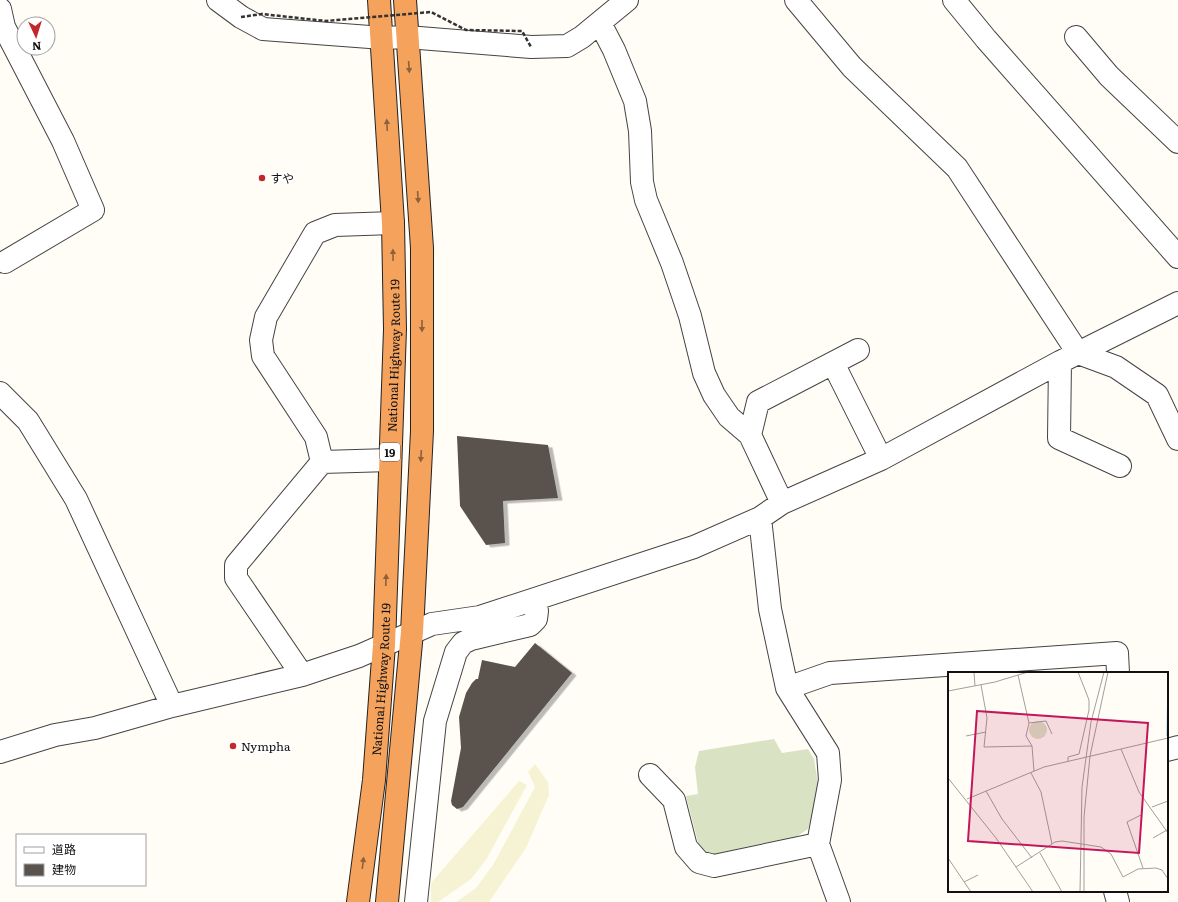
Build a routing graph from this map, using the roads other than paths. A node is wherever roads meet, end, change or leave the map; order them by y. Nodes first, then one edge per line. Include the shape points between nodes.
1 (218, 0) edge
2 (379, 0) edge
3 (405, 0) edge
4 (627, 0) edge
5 (796, 0) edge
6 (954, 0) edge
7 (0, 9) edge
8 (600, 23) junction
9 (407, 37) junction
10 (1076, 37) dead end
11 (383, 38) junction
12 (1178, 142) edge
13 (393, 223) junction
14 (1178, 257) edge
15 (5, 262) dead end
16 (1178, 303) edge
17 (858, 350) dead end
18 (1069, 357) junction
19 (833, 363) junction
20 (0, 394) edge
21 (750, 435) junction
22 (1178, 439) edge
23 (881, 459) junction
24 (390, 460) junction
25 (322, 462) junction
26 (1120, 466) dead end
27 (782, 502) junction
28 (760, 518) junction
29 (534, 600) junction
30 (412, 632) junction
31 (384, 645) junction
32 (1118, 672) edge
33 (302, 674) junction
34 (786, 688) junction
35 (172, 706) junction
36 (1178, 746) edge
37 (1168, 750) edge
38 (0, 752) edge
39 (650, 775) dead end
40 (818, 844) junction
41 (1115, 892) edge
42 (358, 902) edge
43 (387, 902) edge
44 (416, 902) edge
45 (839, 902) edge
46 (1118, 902) edge

1 - 11 street via 263,29
2 - 11 highway, National Highway Route 19 / 19
3 - 9 highway
4 - 8 street
5 - 18 street via 852,67 957,168
6 - 14 street
7 - 15 street via 4,27 63,141 93,210
8 - 9 street via 566,46 531,47
8 - 21 street via 635,101 646,200 690,316 704,373 714,396 728,417
9 - 11 street
9 -> 30 highway via 422,256 422,431
10 - 12 street via 1109,76
13 -> 11 highway, National Highway Route 19 / 19
24 -> 13 highway, National Highway Route 19 / 19 via 395,329
13 - 25 street via 335,225 316,233 266,317 261,340 263,356 316,437
16 - 18 street
17 - 19 street
18 - 22 street via 1116,367 1157,396
18 - 23 street
18 - 26 street via 1059,438
19 - 21 street via 758,402
19 - 23 street
20 - 35 street via 28,421 76,499
21 - 27 street
23 - 27 street
24 - 25 street
31 -> 24 highway, National Highway Route 19 / 19
25 - 33 street via 236,565 236,578
27 - 28 street
28 - 29 street via 694,547
28 - 34 street via 770,609
29 - 30 street via 480,617 432,624
29 - 44 street via 536,619 530,625 471,639 463,643 456,652 435,721
30 - 31 street
30 - 43 highway
31 - 33 street via 359,656
42 -> 31 highway, National Highway Route 19 / 19 via 374,780
32 - 34 street via 1117,653 830,673
33 - 35 street
34 - 40 street via 828,753 830,780
35 - 38 street via 95,728 54,735
36 - 37 street
39 - 40 street via 674,800 686,847 698,862 714,866
40 - 45 street
41 - 46 street

